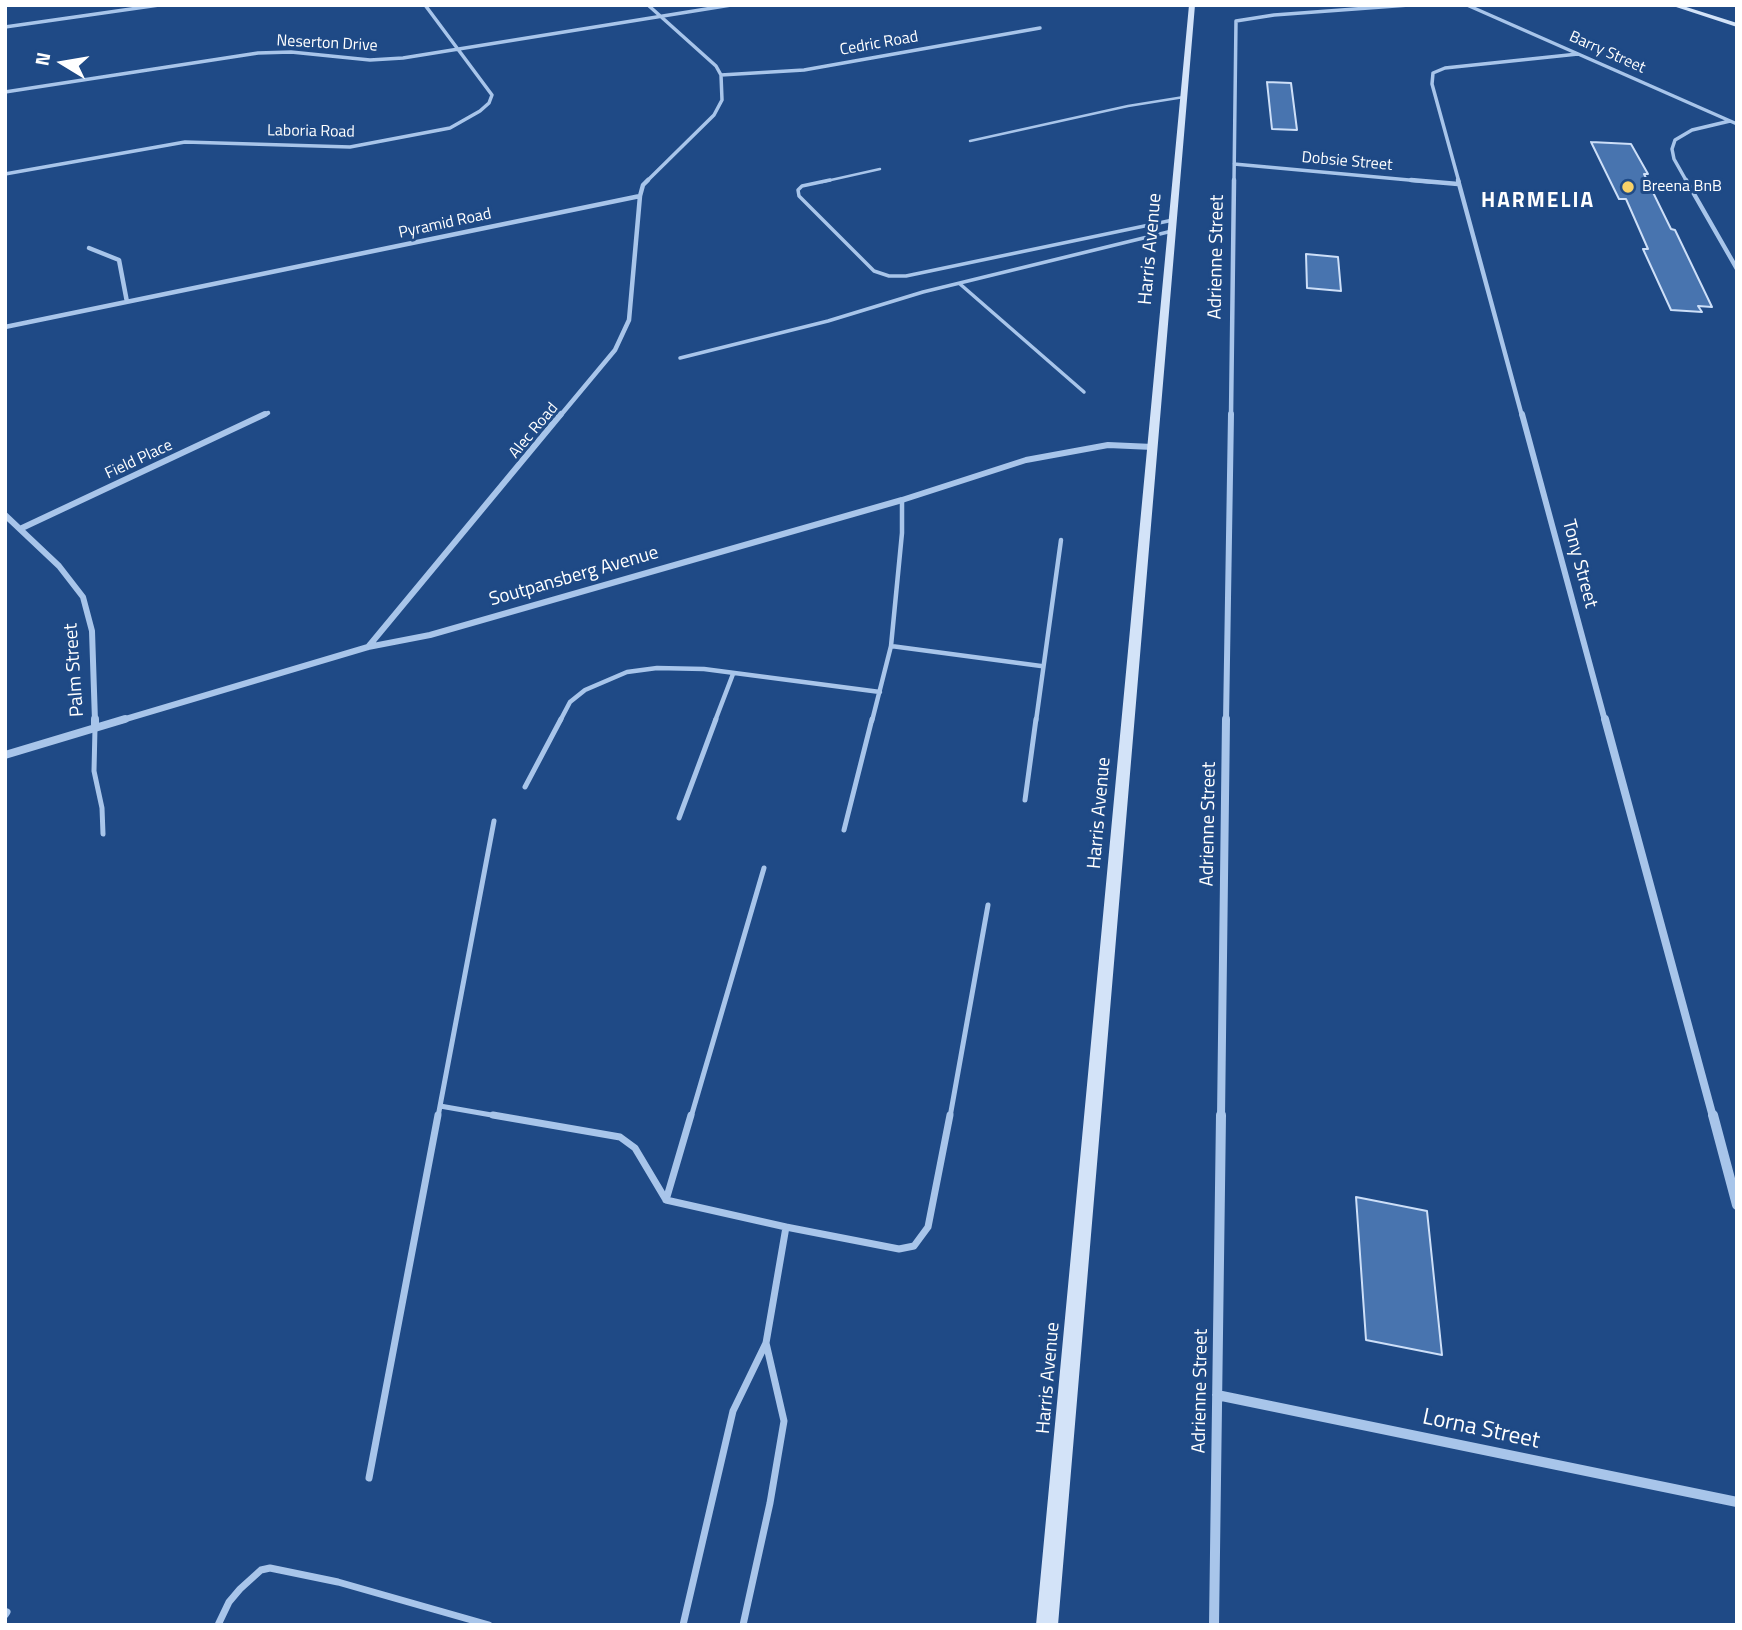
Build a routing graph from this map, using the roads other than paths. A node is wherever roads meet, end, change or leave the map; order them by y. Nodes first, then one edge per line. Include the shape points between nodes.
1 (159, 5) edge
2 (425, 5) edge
3 (648, 5) edge
4 (731, 5) edge
5 (1192, 5) edge
6 (1409, 5) edge
7 (1467, 5) edge
8 (1673, 5) edge
9 (1371, 7) edge
10 (663, 17) junction
11 (1737, 25) edge
12 (5, 27) edge
13 (1040, 27) dead end
14 (457, 50) junction
15 (1578, 54) junction
16 (721, 75) junction
17 (5, 92) edge
18 (1184, 97) junction
19 (1730, 121) junction
20 (1737, 124) edge
21 (970, 141) dead end
22 (1234, 164) junction
23 (880, 169) dead end
24 (5, 174) edge
25 (1458, 184) junction
26 (640, 196) junction
27 (1172, 226) junction
28 (89, 248) dead end
29 (1737, 269) edge
30 (960, 284) junction
31 (127, 302) junction
32 (5, 327) edge
33 (680, 358) dead end
34 (1083, 391) dead end
35 (268, 413) dead end
36 (1153, 447) junction
37 (902, 500) junction
38 (5, 515) edge
39 (22, 528) junction
40 (1060, 540) dead end
41 (891, 646) junction
42 (368, 647) junction
43 (1041, 666) junction
44 (733, 674) junction
45 (880, 692) junction
46 (95, 728) junction
47 (5, 755) edge
48 (525, 787) dead end
49 (1025, 800) dead end
50 (679, 818) dead end
51 (494, 821) dead end
52 (844, 830) dead end
53 (103, 834) dead end
54 (764, 869) dead end
55 (988, 905) dead end
56 (440, 1107) junction
57 (666, 1200) junction
58 (1737, 1205) edge
59 (786, 1227) junction
60 (766, 1343) junction
61 (1216, 1395) junction
62 (369, 1478) dead end
63 (1737, 1502) edge
64 (218, 1625) edge
65 (489, 1625) edge
66 (682, 1625) edge
67 (743, 1625) edge
68 (1047, 1625) edge
69 (1214, 1625) edge

1 - 12 street
2 - 14 street, Laboria Road
3 - 10 street
4 - 10 street, Neserton Drive
5 - 18 main road, Harris Avenue
6 - 9 street
7 - 15 street, Barry Street
8 - 11 main road
9 - 22 street, Adrienne Street via 1237,20
10 - 14 street, Neserton Drive
10 - 16 street
13 - 16 street, Cedric Road via 803,70
14 - 17 street, Neserton Drive via 380,60 291,52 258,54
14 - 24 street, Laboria Road via 492,95 480,111 450,128 350,147 185,142
15 - 19 street, Barry Street
15 - 25 street, Tony Street via 1452,66 1433,73
16 - 26 street via 722,100 717,110 643,185
18 - 21 lane
18 - 27 main road, Harris Avenue
19 - 20 street, Barry Street
19 - 29 street via 1692,131 1671,149
22 - 25 street, Dobsie Street
22 - 61 street, Adrienne Street
23 - 27 lane via 798,190 874,271 889,276
25 - 58 street, Tony Street
26 - 31 street, Pyramid Road
26 - 42 street, Alec Road via 629,320 615,350
27 - 30 lane
27 - 36 main road, Harris Avenue
28 - 31 street via 119,260
30 - 33 lane
30 - 34 lane
31 - 32 street, Pyramid Road
35 - 39 street, Field Place
36 - 37 street, Soutpansberg Avenue via 1080,448 1026,460
36 - 68 main road, Harris Avenue
37 - 41 lane
37 - 42 street, Soutpansberg Avenue via 430,635
38 - 39 street, Palm Street
39 - 46 street, Palm Street via 83,597 92,631
40 - 43 lane
41 - 43 lane
41 - 45 lane
42 - 46 street, Soutpansberg Avenue
43 - 49 lane
44 - 45 lane
44 - 48 lane via 641,669 585,690 570,702
44 - 50 lane
45 - 52 lane
46 - 47 street, Soutpansberg Avenue
46 - 53 lane via 94,771
51 - 56 lane
54 - 57 lane
55 - 59 lane via 934,1208 923,1237 914,1246 899,1249
56 - 57 lane via 620,1137 635,1148
56 - 62 lane
57 - 59 lane
59 - 60 lane
60 - 66 lane via 733,1411
60 - 67 lane via 784,1421
61 - 63 street, Lorna Street
61 - 69 street, Adrienne Street
64 - 65 lane via 240,1589 261,1570 270,1568 338,1582

